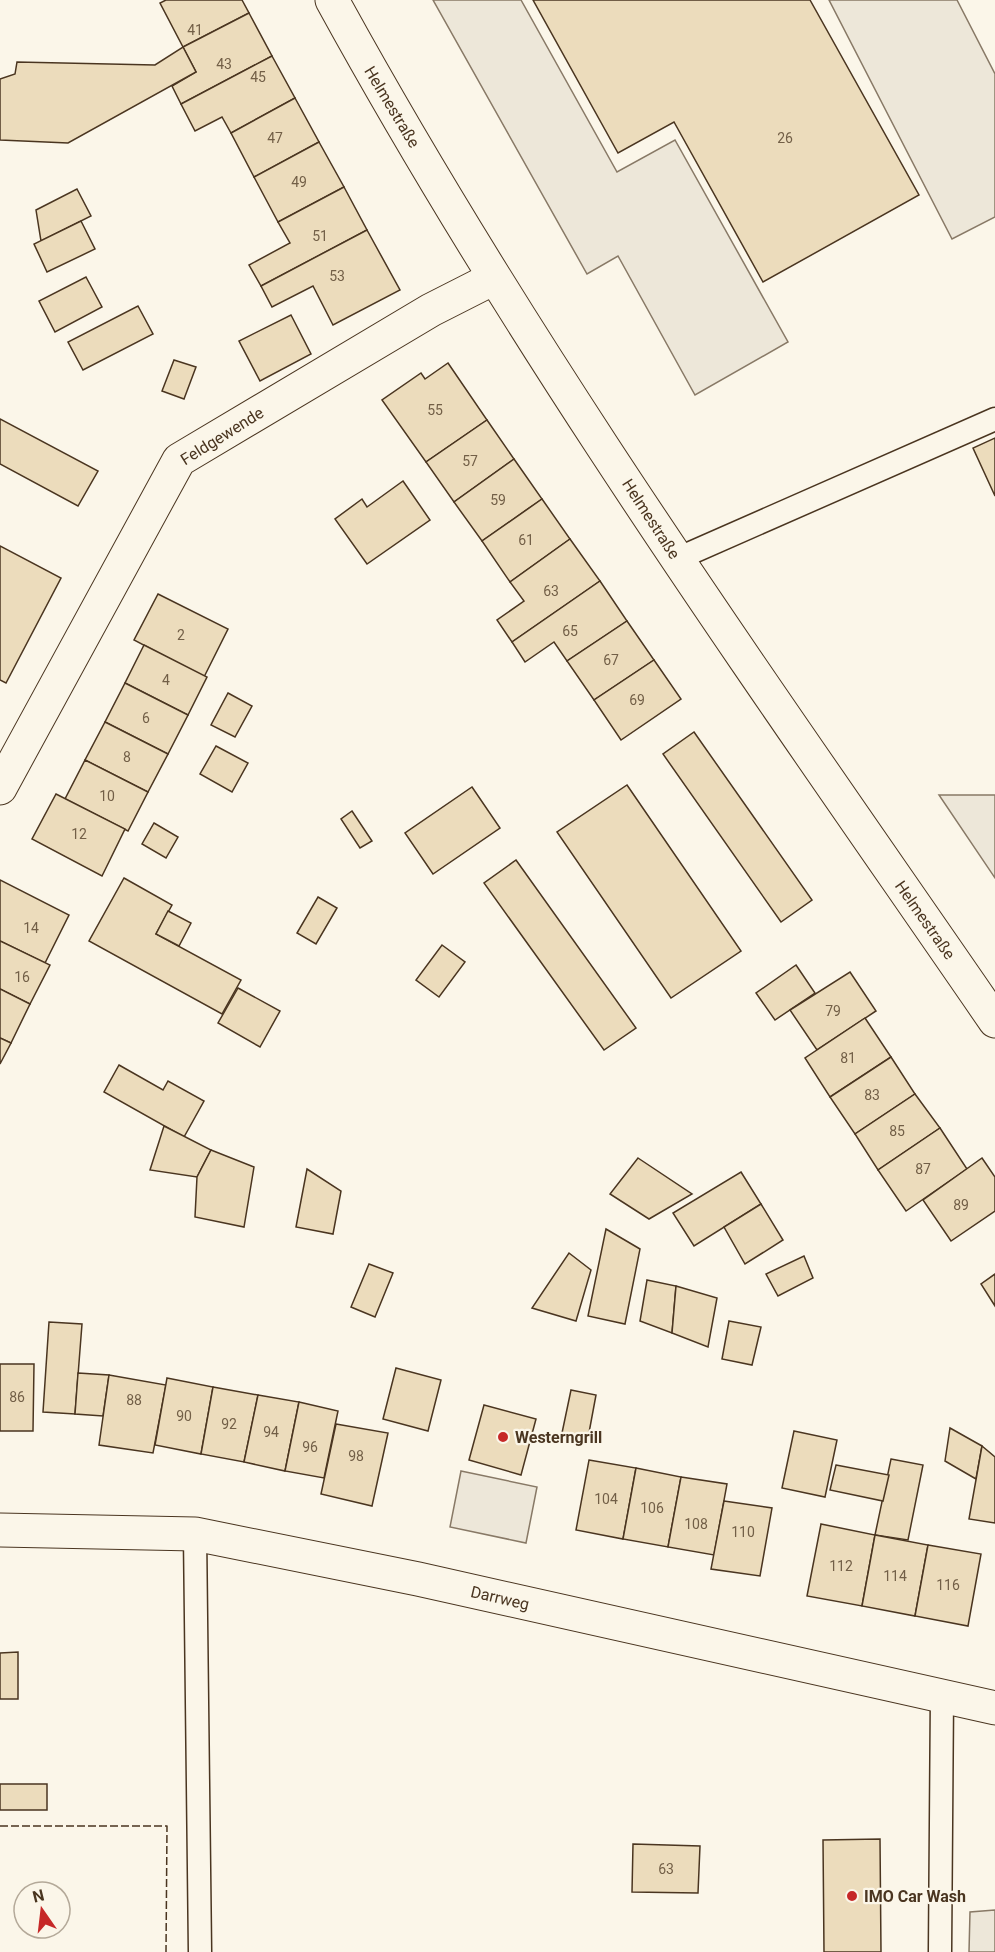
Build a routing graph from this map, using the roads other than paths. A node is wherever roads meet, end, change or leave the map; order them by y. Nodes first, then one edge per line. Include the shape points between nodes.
1 (332, 0) edge
2 (494, 278) junction
3 (995, 420) edge
4 (677, 559) junction
5 (0, 788) edge
6 (995, 1021) edge
7 (0, 1530) edge
8 (195, 1534) junction
9 (942, 1695) junction
10 (995, 1708) edge
11 (200, 1952) edge
12 (940, 1952) edge

1 - 2 street, Helmestraße
2 - 4 street, Helmestraße
2 - 5 street, Feldgewende via 421,316 179,460
3 - 4 lane
4 - 6 street, Helmestraße
7 - 8 street, Darrweg
8 - 9 street, Darrweg
8 - 11 lane
9 - 10 street, Darrweg
9 - 12 lane

